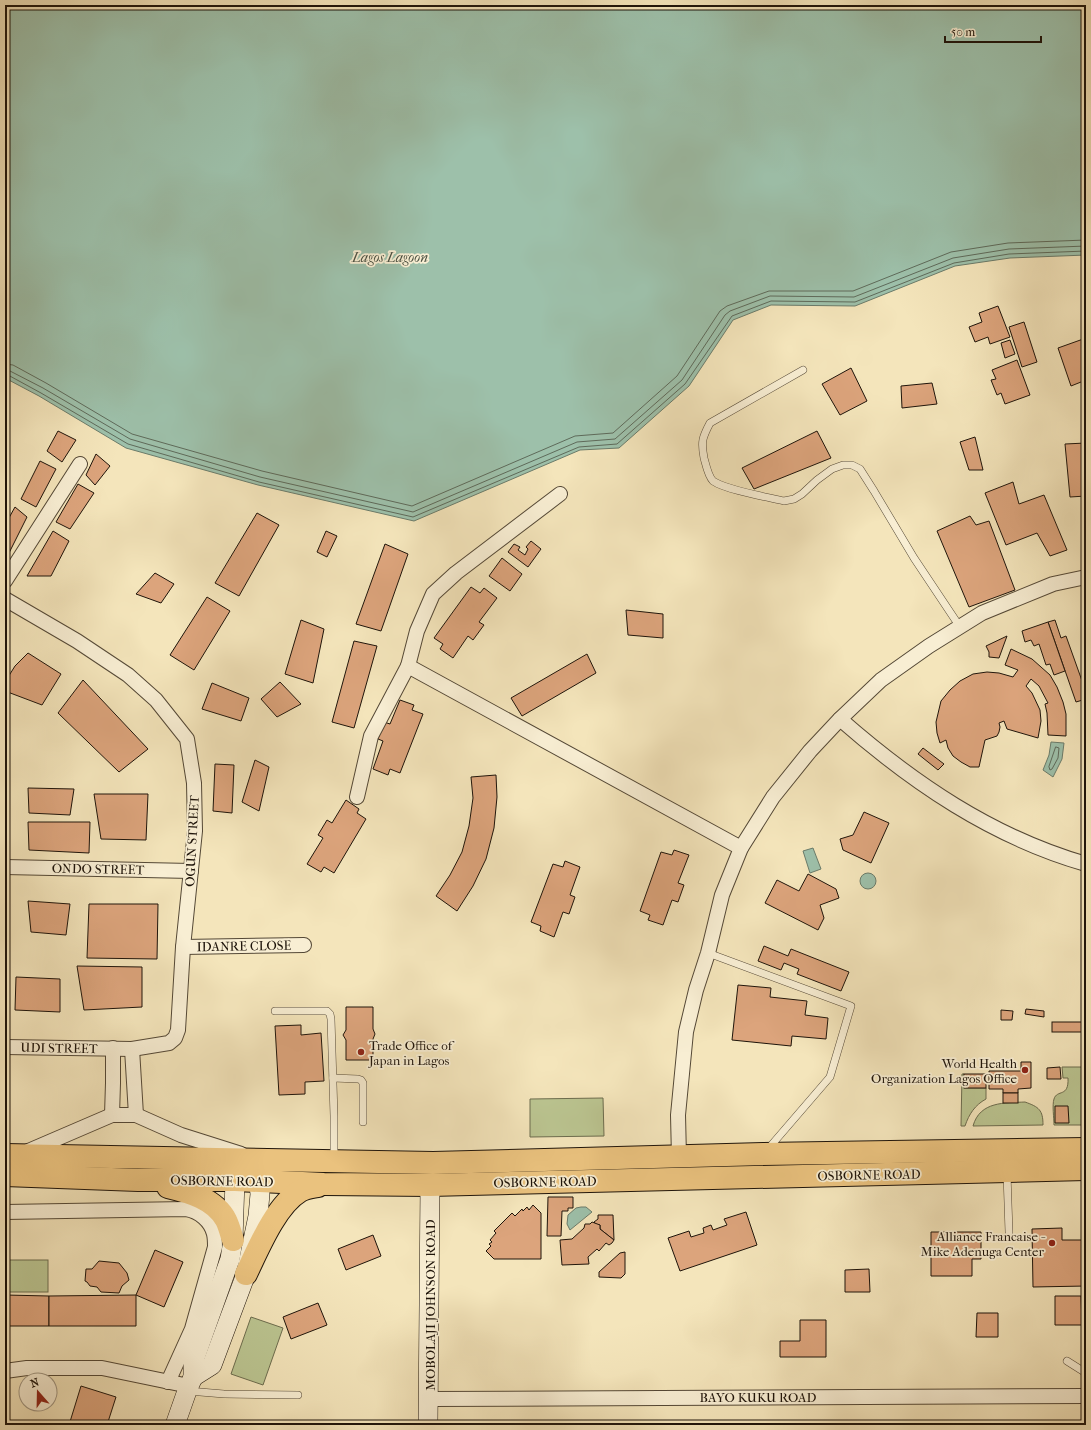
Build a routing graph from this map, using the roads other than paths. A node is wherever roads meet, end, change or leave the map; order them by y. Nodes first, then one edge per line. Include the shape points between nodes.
1 (802, 370) dead end
2 (80, 464) dead end
3 (560, 494) dead end
4 (1086, 577) edge
5 (5, 581) edge
6 (5, 599) edge
7 (960, 627) junction
8 (408, 666) junction
9 (840, 719) junction
10 (358, 798) dead end
11 (741, 848) junction
12 (1086, 864) edge
13 (5, 867) edge
14 (192, 871) junction
15 (304, 945) dead end
16 (184, 947) junction
17 (708, 953) junction
18 (275, 1012) dead end
19 (5, 1047) edge
20 (112, 1048) junction
21 (132, 1049) junction
22 (333, 1078) junction
23 (136, 1115) junction
24 (112, 1116) junction
25 (363, 1122) dead end
26 (1086, 1149) edge
27 (763, 1154) junction
28 (12, 1155) edge
29 (679, 1157) junction
30 (233, 1159) junction
31 (256, 1159) junction
32 (334, 1161) junction
33 (1086, 1170) edge
34 (1006, 1172) junction
35 (5, 1175) edge
36 (138, 1180) junction
37 (235, 1180) junction
38 (259, 1182) junction
39 (324, 1184) junction
40 (430, 1185) junction
41 (5, 1212) edge
42 (1009, 1232) dead end
43 (233, 1240) junction
44 (246, 1274) junction
45 (1066, 1361) dead end
46 (5, 1371) edge
47 (1086, 1373) edge
48 (168, 1382) junction
49 (189, 1385) junction
50 (298, 1395) dead end
51 (1086, 1396) edge
52 (430, 1399) junction
53 (178, 1424) edge
54 (428, 1425) edge

1 - 7 lane via 710,423 703,436 703,449 706,467 712,480 726,487 784,501 802,494 832,469 843,465 852,465 860,469
2 - 5 street
3 - 8 street via 462,568 433,594 417,631
4 - 7 street via 1050,585 982,613
6 - 14 street, OGUN STREET via 77,641 128,675 156,700 187,739 194,784 195,831
7 - 9 street via 881,680
8 - 10 street via 371,736
8 - 11 street
9 - 11 street via 810,750 773,798
9 - 12 street via 939,796 997,829 1034,846
11 - 17 street via 722,895
13 - 14 street, ONDO STREET
14 - 16 street, OGUN STREET
15 - 16 street, IDANRE CLOSE
16 - 21 street, OGUN STREET via 178,1030 175,1038 169,1043
17 - 27 lane via 851,1006 830,1078
17 - 29 street via 686,1032 678,1115
18 - 22 lane via 327,1011 330,1014
19 - 20 street, UDI STREET
20 - 21 street, OGUN STREET
20 - 24 street
21 - 23 street
22 - 25 lane via 361,1080
22 - 32 lane
23 - 24 street
23 - 31 street via 181,1135
24 - 28 street
26 - 27 main road, OSBORNE ROAD
27 - 29 main road, OSBORNE ROAD
28 - 30 main road, OSBORNE ROAD
29 - 32 main road, OSBORNE ROAD via 433,1163
30 - 31 main road, OSBORNE ROAD
30 - 37 main road
31 - 32 main road, OSBORNE ROAD
31 - 38 main road
33 - 34 main road, OSBORNE ROAD
34 - 40 main road, OSBORNE ROAD
34 - 42 lane
35 - 36 main road, OSBORNE ROAD
36 - 37 main road, OSBORNE ROAD
36 - 43 main road via 194,1194 213,1205 226,1220
37 - 38 main road, OSBORNE ROAD
37 - 43 main road
38 - 39 main road, OSBORNE ROAD
38 - 44 main road via 258,1216
39 - 40 main road, OSBORNE ROAD
39 - 44 main road via 301,1191 281,1209
40 - 52 main road, MOBOLAJI JOHNSON ROAD
41 - 48 street via 186,1209 201,1214 214,1233 215,1247 192,1329
43 - 49 main road via 230,1259 193,1363
44 - 49 main road via 212,1365
45 - 47 lane
46 - 48 street via 27,1368 102,1368
48 - 49 street
49 - 50 lane via 224,1394
49 - 53 main road
51 - 52 street, BAYO KUKU ROAD
52 - 54 main road, MOBOLAJI JOHNSON ROAD

